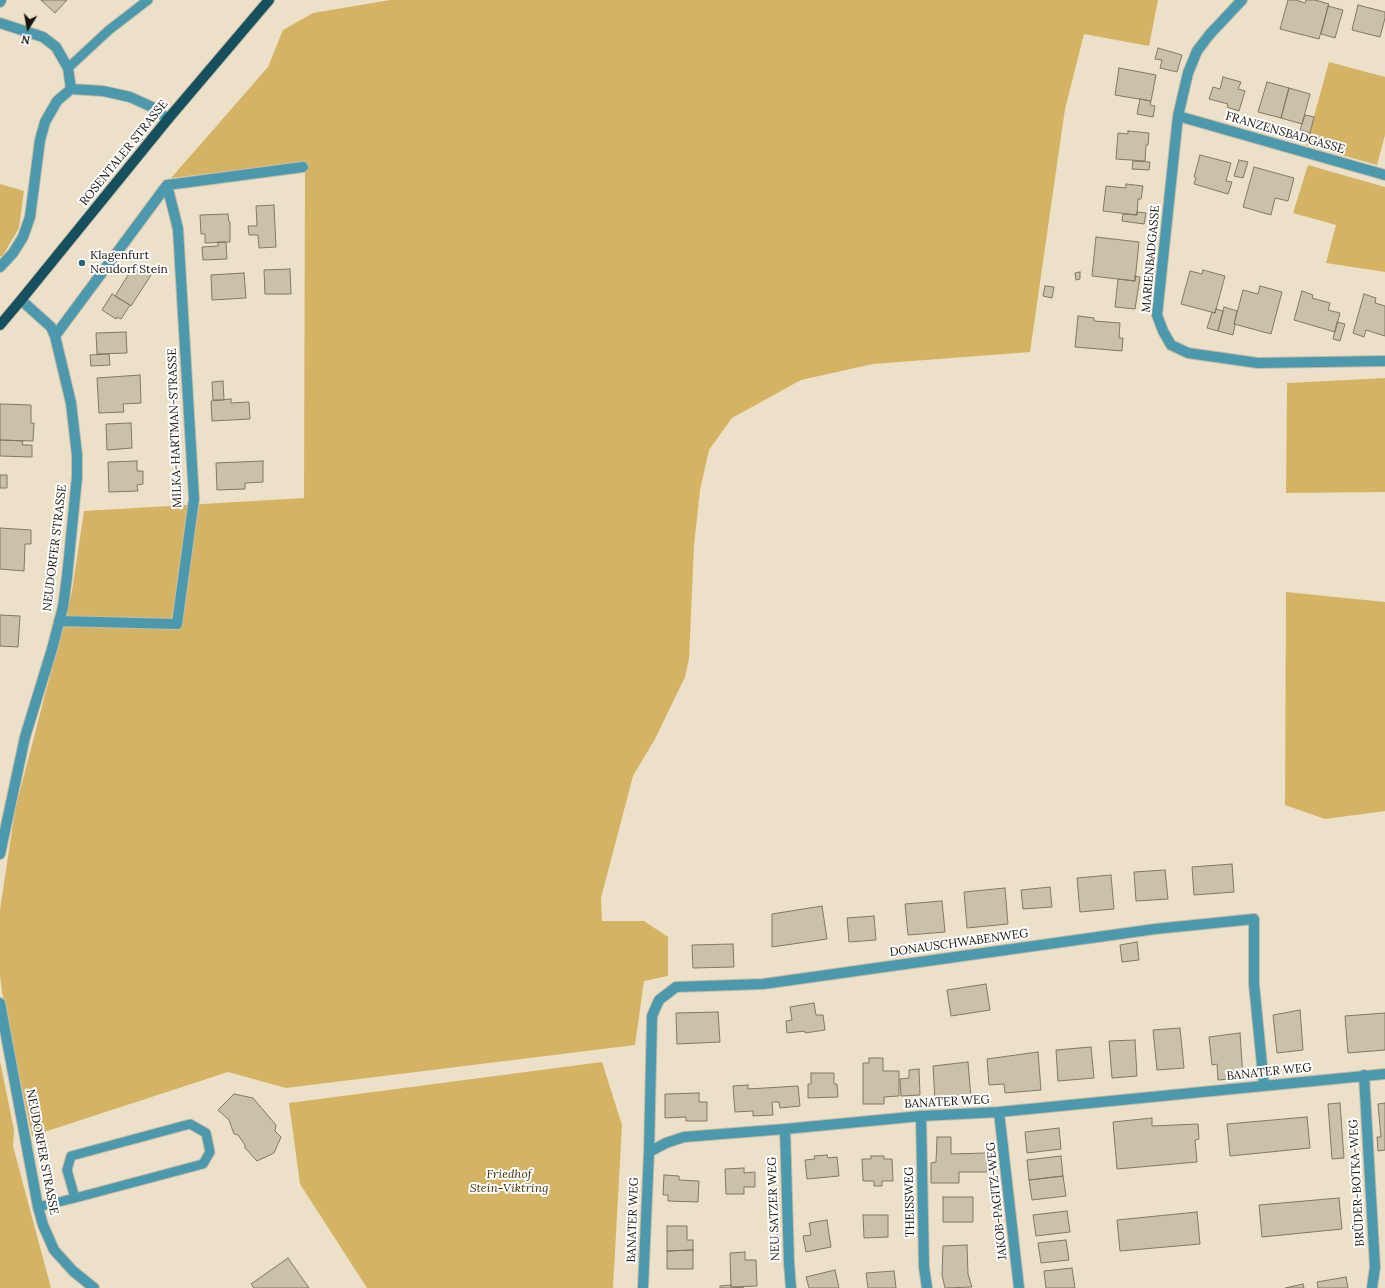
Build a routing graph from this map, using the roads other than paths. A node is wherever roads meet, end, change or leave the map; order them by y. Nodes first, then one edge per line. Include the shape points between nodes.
1 (148, 0) edge
2 (269, 0) edge
3 (1242, 0) edge
4 (0, 23) edge
5 (68, 68) junction
6 (71, 90) junction
7 (1178, 116) junction
8 (168, 119) junction
9 (303, 167) dead end
10 (1385, 175) edge
11 (168, 185) junction
12 (0, 267) edge
13 (21, 300) junction
14 (0, 325) edge
15 (55, 336) junction
16 (1385, 361) edge
17 (59, 621) junction
18 (0, 850) edge
19 (0, 854) edge
20 (0, 1003) edge
21 (1385, 1074) edge
22 (1364, 1076) junction
23 (1264, 1086) junction
24 (1000, 1112) junction
25 (920, 1116) junction
26 (785, 1129) junction
27 (649, 1152) junction
28 (75, 1198) junction
29 (38, 1207) junction
30 (94, 1288) edge
31 (643, 1288) edge
32 (791, 1288) edge
33 (927, 1288) edge
34 (1020, 1288) edge
35 (1372, 1288) edge

1 - 5 lane via 109,30
2 - 8 main road, ROSENTALER STRASSE
3 - 7 street, MARIENBADGASSE via 1197,51 1188,73
4 - 5 street via 43,37 56,47
5 - 6 street
6 - 8 street via 103,91 130,97 152,107
6 - 12 street via 56,101 45,122 40,140 30,217 13,254
7 - 10 street, FRANZENSBADGASSE
7 - 16 street, MARIENBADGASSE via 1157,315 1171,344 1188,353 1258,363
8 - 13 main road, ROSENTALER STRASSE
9 - 11 street
11 - 15 street
11 - 17 street, MILKA-HARTMAN-STRASSE via 178,229 194,499 176,624
13 - 14 main road, ROSENTALER STRASSE
13 - 15 street, NEUDORFER STRASSE via 51,327
15 - 17 street, NEUDORFER STRASSE via 71,403 77,455 67,578
17 - 18 street, NEUDORFER STRASSE via 25,738
18 - 19 street, NEUDORFER STRASSE
20 - 29 street, NEUDORFER STRASSE
21 - 22 street, BANATER WEG
22 - 23 street, BANATER WEG
22 - 35 street, BRÜDER-BOTKA-WEG via 1375,1267
23 - 24 street, BANATER WEG
23 - 27 street, DONAUSCHWABENWEG via 1254,984 1254,919 1155,929 763,984 676,987 659,1000 652,1016
24 - 25 street, BANATER WEG
24 - 34 street, JAKOB-PAGITZ-WEG
25 - 26 street, BANATER WEG
25 - 33 street, THEISSWEG via 924,1267
26 - 27 street, BANATER WEG via 684,1137
26 - 32 street, NEU SATZER WEG
27 - 31 street, BANATER WEG
28 - 28 lane via 203,1164 210,1152 206,1133 190,1124 71,1156 67,1170
28 - 29 lane
29 - 30 street, NEUDORFER STRASSE via 54,1250 72,1271

